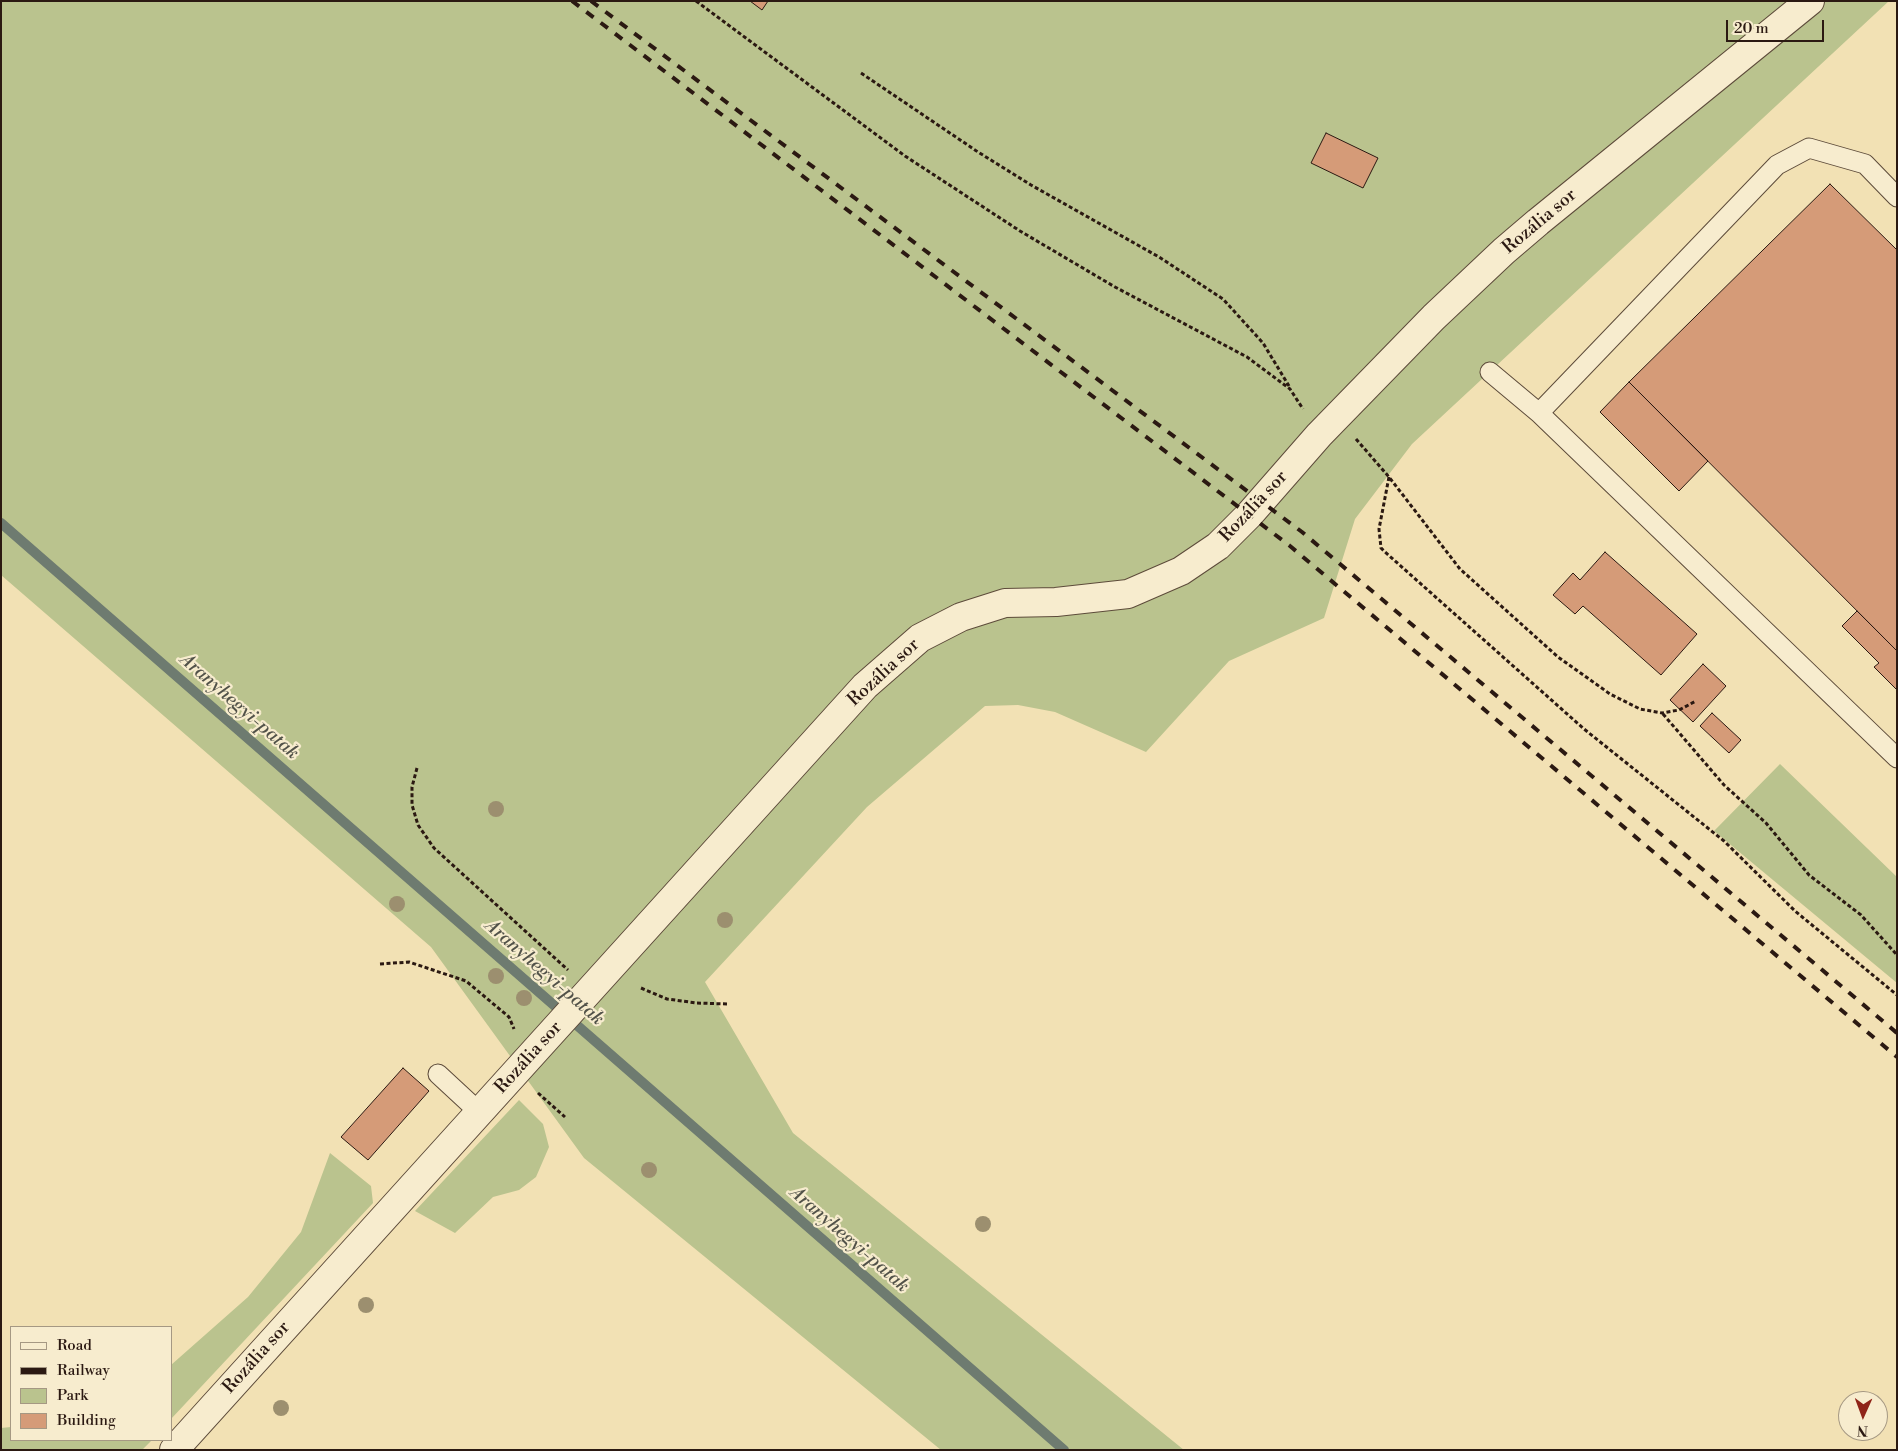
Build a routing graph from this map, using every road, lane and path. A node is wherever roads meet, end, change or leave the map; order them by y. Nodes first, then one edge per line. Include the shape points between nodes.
1 (696, 1) edge
2 (1810, 1) edge
3 (861, 73) dead end
4 (1897, 197) edge
5 (1490, 372) dead end
6 (1290, 389) junction
7 (1539, 413) junction
8 (1328, 427) junction
9 (1389, 477) junction
10 (1696, 701) dead end
11 (1662, 713) junction
12 (1897, 758) edge
13 (417, 768) dead end
14 (1897, 955) edge
15 (380, 964) dead end
16 (641, 988) dead end
17 (590, 990) junction
18 (1897, 995) edge
19 (727, 1004) dead end
20 (527, 1060) junction
21 (438, 1074) dead end
22 (480, 1112) junction
23 (565, 1117) dead end
24 (174, 1450) edge

1 - 6 path via 905,156 1020,231 1115,287 1247,357
2 - 8 street, Rozália sor via 1504,252 1434,317
3 - 6 path via 978,152 1159,257 1223,299 1263,343
4 - 7 lane via 1864,164 1809,148 1777,165
5 - 7 lane
6 - 8 path
7 - 12 lane
8 - 9 path
8 - 17 street, Rozália sor via 1218,546 1181,571 1128,594 1056,602 1005,603 961,617 920,638 865,686
9 - 11 path via 1460,569 1558,657 1610,694 1640,709
9 - 18 path via 1379,529 1381,548 1584,729 1724,841 1795,911
10 - 11 path
11 - 14 path via 1724,785 1766,823 1809,875 1861,915
13 - 17 path via 412,804 418,825 434,848
15 - 20 path via 409,962 466,980 509,1017
16 - 19 path via 666,1000
17 - 20 street, Rozália sor
20 - 22 street, Rozália sor
20 - 23 path
21 - 22 lane
22 - 24 street, Rozália sor

